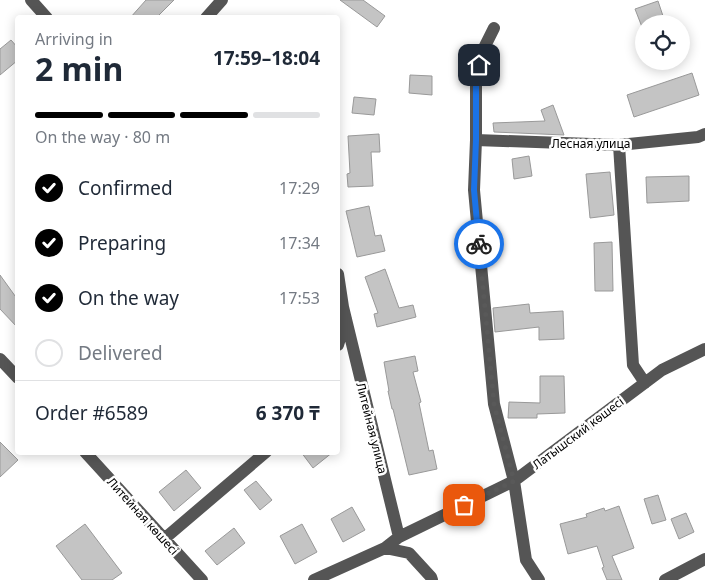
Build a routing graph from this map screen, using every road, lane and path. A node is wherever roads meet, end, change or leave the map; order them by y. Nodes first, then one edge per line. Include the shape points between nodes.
1 (31, 0) edge
2 (222, 0) edge
3 (44, 15) edge
4 (209, 15) edge
5 (494, 28) dead end
6 (705, 134) edge
7 (476, 140) junction
8 (619, 145) junction
9 (340, 285) edge
10 (346, 319) junction
11 (340, 338) edge
12 (705, 349) edge
13 (0, 358) edge
14 (15, 375) edge
15 (645, 383) junction
16 (88, 455) edge
17 (262, 455) edge
18 (514, 481) junction
19 (399, 537) junction
20 (164, 539) junction
21 (385, 548) junction
22 (705, 560) edge
23 (202, 580) edge
24 (314, 580) edge
25 (432, 580) edge
26 (539, 580) edge
27 (665, 580) edge

1 - 3 street
2 - 4 street
5 - 7 street via 483,50 476,80
6 - 8 street, Лесная улица
7 - 8 street, Лесная улица
7 - 18 street via 474,190 494,404
8 - 15 street via 633,365
9 - 10 street, Литейная улица
10 - 11 street, Литейная улица
10 - 19 street, Литейная улица
12 - 15 street, Латышский көшесі via 662,370
13 - 14 street
15 - 18 street, Латышский көшесі
16 - 20 street, Литейная көшесі
17 - 20 street
18 - 19 street, Латышский көшесі
18 - 26 street via 526,560
19 - 21 street, Латышский көшесі
20 - 23 street, Литейная көшесі
21 - 24 street, Латышский көшесі
21 - 25 street via 409,553
22 - 27 street

